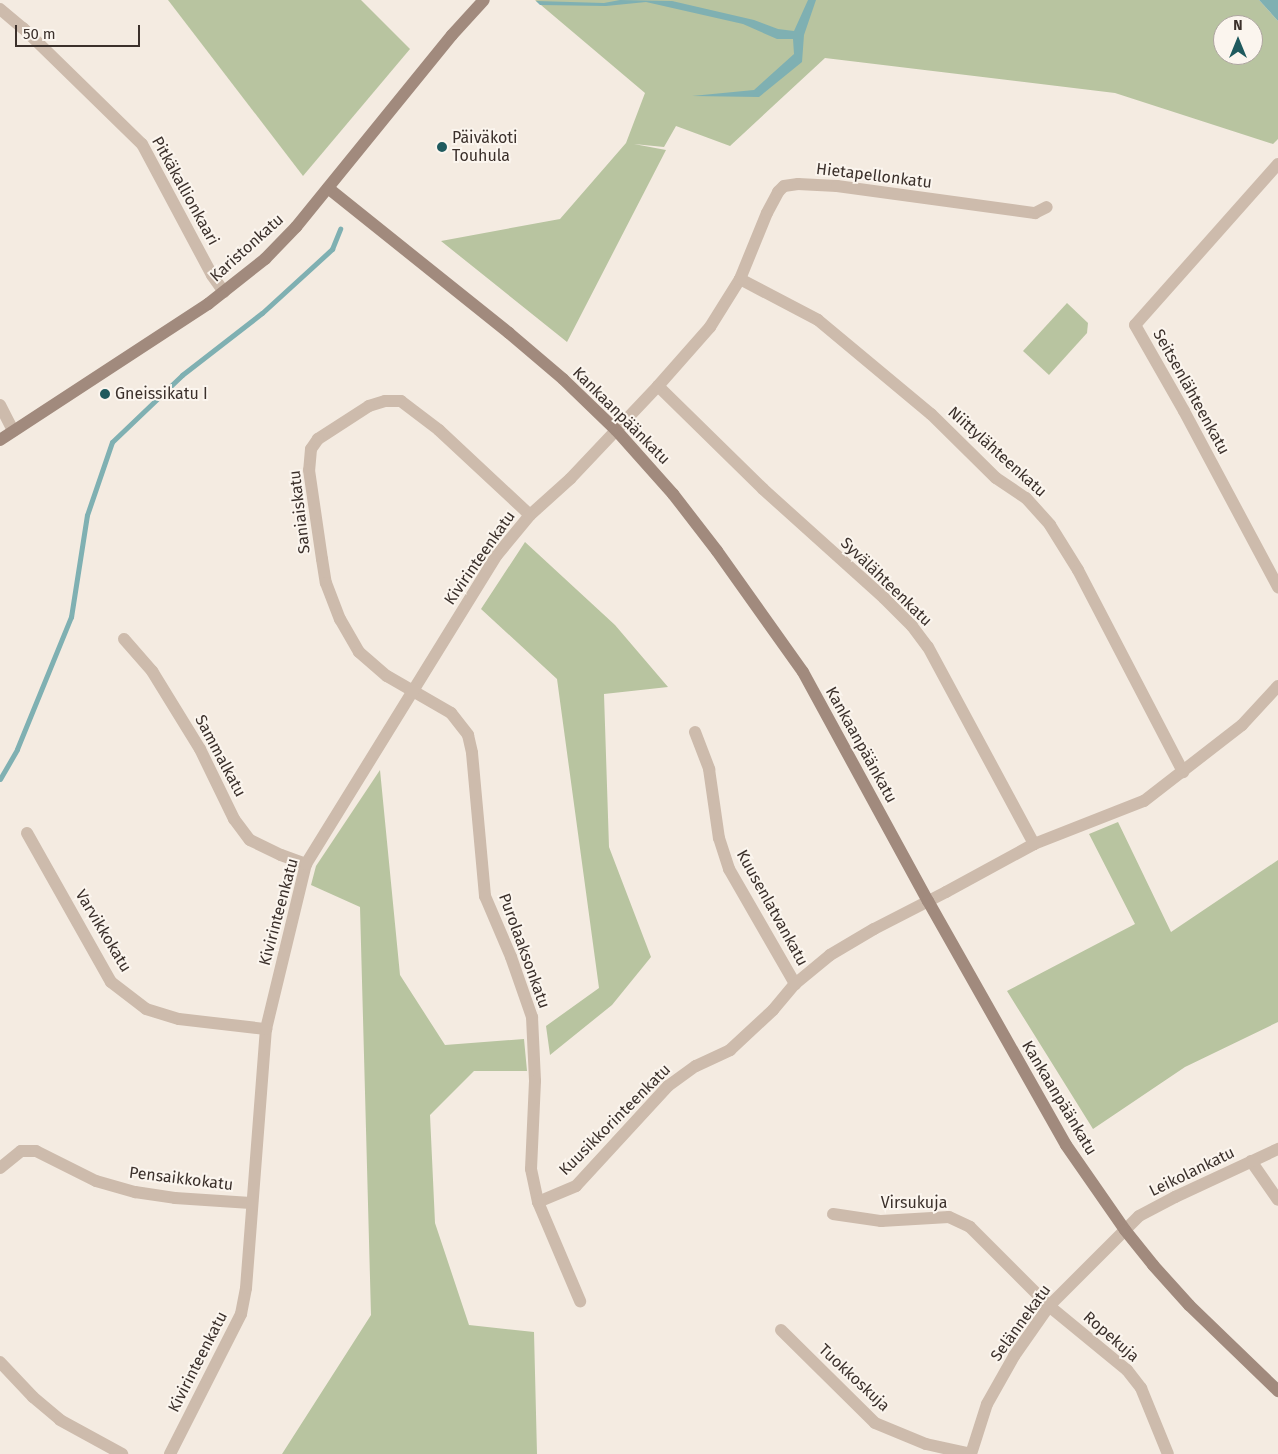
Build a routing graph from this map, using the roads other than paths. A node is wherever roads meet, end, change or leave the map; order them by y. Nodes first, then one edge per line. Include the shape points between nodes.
1 (484, 0) edge
2 (0, 9) edge
3 (1278, 164) edge
4 (328, 188) junction
5 (1047, 206) dead end
6 (740, 279) junction
7 (224, 292) junction
8 (658, 386) junction
9 (0, 404) edge
10 (616, 430) junction
11 (13, 431) junction
12 (0, 440) edge
13 (530, 515) junction
14 (1278, 587) edge
15 (124, 639) dead end
16 (1278, 686) edge
17 (415, 691) junction
18 (695, 732) dead end
19 (1183, 772) junction
20 (26, 833) dead end
21 (1034, 844) junction
22 (306, 864) junction
23 (928, 901) junction
24 (795, 984) junction
25 (266, 1029) junction
26 (1278, 1149) edge
27 (1251, 1161) junction
28 (0, 1168) edge
29 (1278, 1200) edge
30 (538, 1202) junction
31 (251, 1203) junction
32 (834, 1214) dead end
33 (1126, 1230) junction
34 (580, 1301) dead end
35 (1049, 1306) junction
36 (781, 1330) dead end
37 (0, 1362) edge
38 (1278, 1391) edge
39 (122, 1454) edge
40 (170, 1454) edge
41 (971, 1454) edge
42 (1168, 1454) edge

1 - 4 street, Karistonkatu
2 - 7 street, Pitkäkallionkaari via 142,144
3 - 14 street, Seitsenlähteenkatu via 1135,325
4 - 7 street, Karistonkatu via 265,259
4 - 10 street, Kankaanpäänkatu via 510,333
5 - 6 street, Hietapellonkatu via 1035,213 837,186 784,186 767,213
6 - 8 street, Hietapellonkatu via 710,327
6 - 19 street, Niittylähteenkatu via 818,320 931,414 996,478 1026,498 1050,525 1078,570
7 - 11 street, Karistonkatu
8 - 10 street, Hietapellonkatu
8 - 21 street, Syvälähteenkatu via 912,626 932,656
9 - 11 street
10 - 13 street, Kivirinteenkatu via 570,479
10 - 23 street, Kankaanpäänkatu via 679,501 803,672
11 - 12 street, Karistonkatu
13 - 17 street, Kivirinteenkatu via 477,585
13 - 17 street, Saniaiskatu via 439,430 401,401 369,406 318,439 311,449 309,470 326,583 340,619 359,652 387,676
15 - 22 street, Sammalkatu via 152,671 200,749 234,819 250,840
16 - 19 street via 1242,725
17 - 22 street, Kivirinteenkatu
17 - 30 street, Purolaaksonkatu via 451,713 468,735 485,896 532,1018 535,1081 531,1169
18 - 24 street, Kuusenlatvankatu via 708,769 719,838 729,869
19 - 21 street via 1144,801
20 - 25 street, Varvikkokatu via 111,982 146,1009 178,1019
21 - 23 street
22 - 25 street, Kivirinteenkatu
23 - 24 street, Kuusikkorinteenkatu via 830,954
23 - 33 street, Kankaanpäänkatu via 1066,1145
24 - 30 street, Kuusikkorinteenkatu via 773,1010 730,1050 696,1066 668,1086 576,1186
25 - 31 street, Kivirinteenkatu
26 - 27 street, Leikolankatu
27 - 29 street
27 - 33 street, Leikolankatu via 1139,1216
28 - 31 street, Pensaikkokatu via 21,1151 36,1152 96,1181 135,1192
30 - 34 street, Purolaaksonkatu
31 - 40 street, Kivirinteenkatu via 246,1288 241,1314
32 - 35 street, Virsukuja via 882,1220 949,1217 970,1227
33 - 35 street, Selännekatu
33 - 38 street, Kankaanpäänkatu via 1189,1305
35 - 41 street, Selännekatu via 1014,1356 987,1404
35 - 42 street, Ropekuja via 1127,1370 1141,1388
36 - 41 street, Tuokkoskuja via 875,1423 926,1444
37 - 39 street via 60,1420

